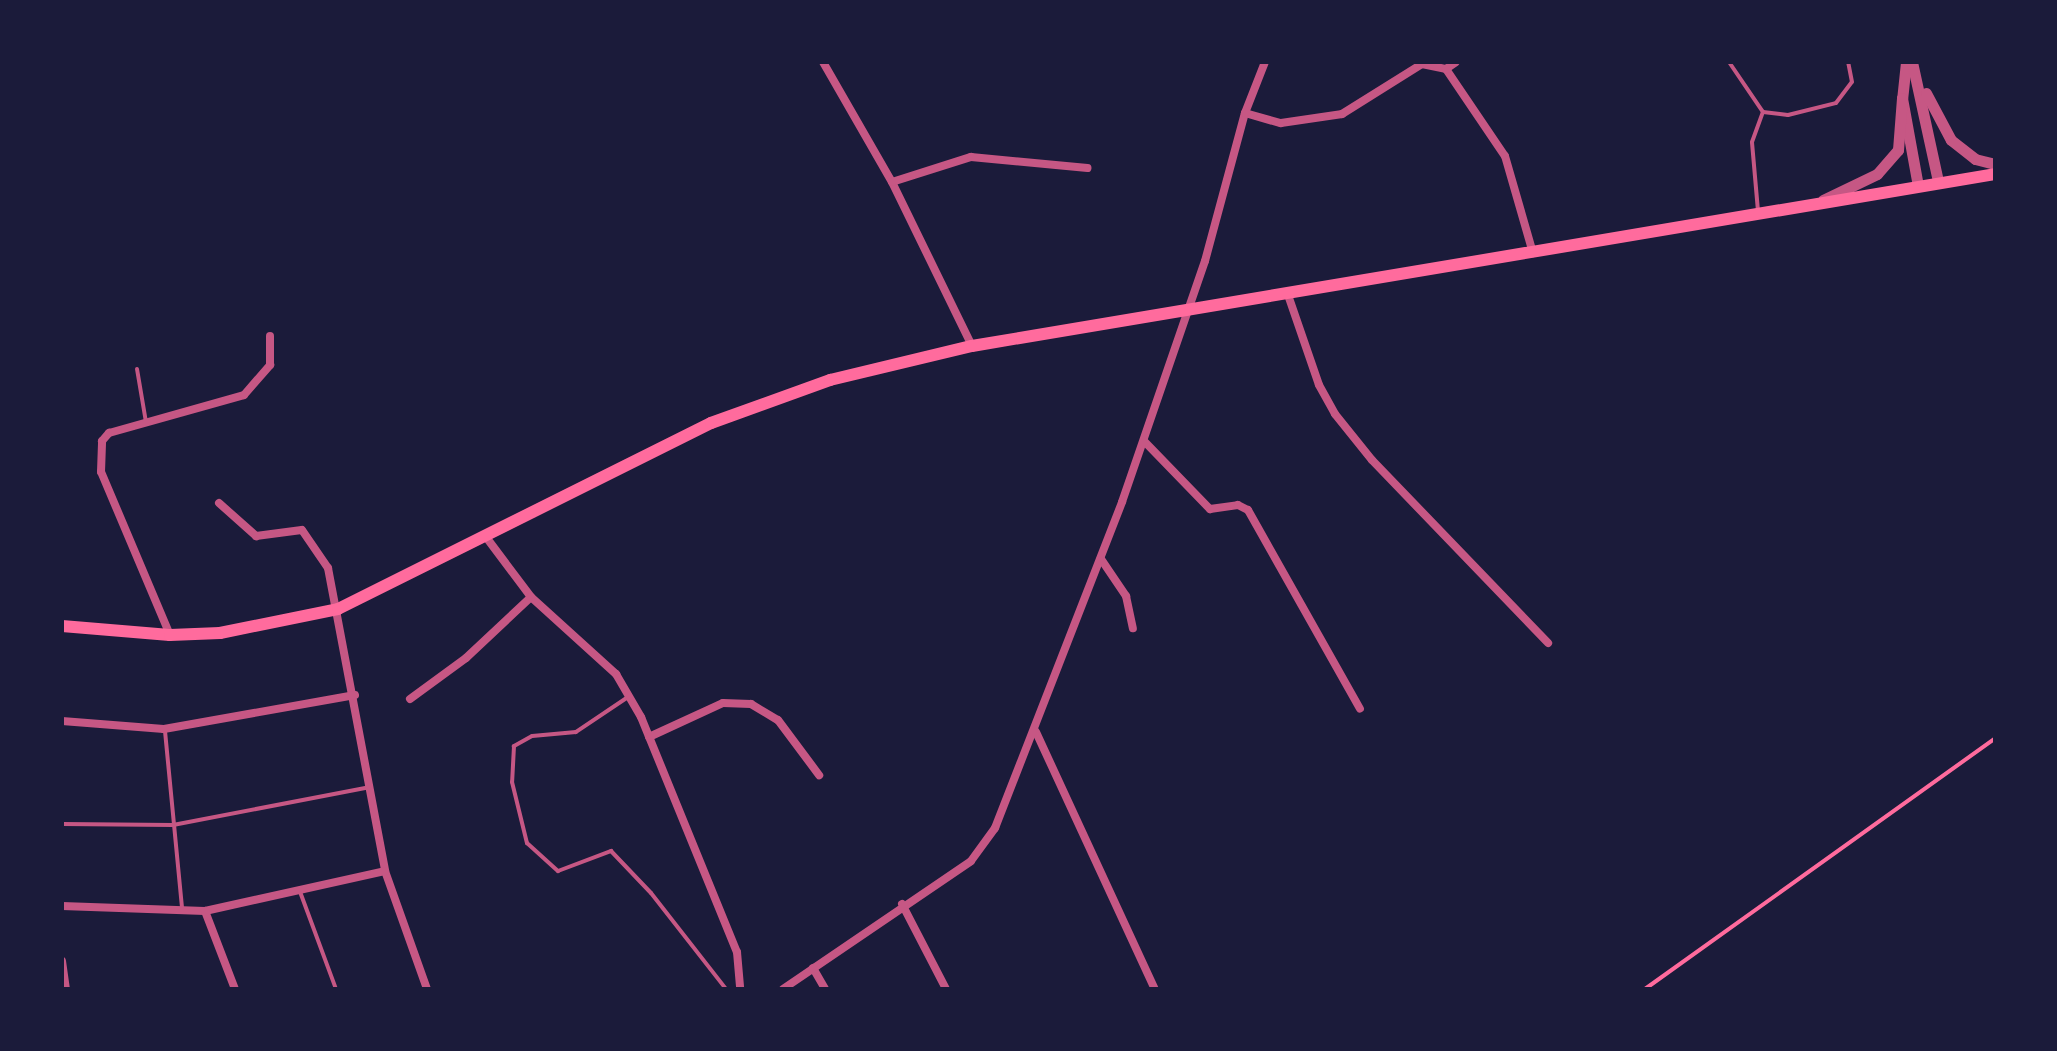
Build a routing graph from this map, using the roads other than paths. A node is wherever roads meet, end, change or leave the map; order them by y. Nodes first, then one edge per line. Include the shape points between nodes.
1 (823, 62) edge
2 (1265, 62) edge
3 (1456, 62) edge
4 (1729, 62) edge
5 (1848, 62) edge
6 (1906, 62) edge
7 (1912, 62) edge
8 (1446, 69) junction
9 (1920, 82) junction
10 (1902, 98) junction
11 (1763, 112) junction
12 (1245, 113) junction
13 (1995, 164) edge
14 (1087, 168) dead end
15 (1995, 174) edge
16 (1938, 181) junction
17 (892, 182) junction
18 (1918, 186) junction
19 (1823, 200) junction
20 (1758, 214) junction
21 (1533, 253) junction
22 (1287, 292) junction
23 (1189, 307) junction
24 (270, 336) dead end
25 (972, 346) junction
26 (137, 369) dead end
27 (146, 422) junction
28 (1144, 441) junction
29 (219, 503) dead end
30 (486, 537) junction
31 (1101, 559) junction
32 (531, 597) junction
33 (338, 609) junction
34 (62, 626) edge
35 (1133, 628) dead end
36 (170, 635) junction
37 (1548, 643) dead end
38 (355, 695) junction
39 (628, 697) junction
40 (410, 699) dead end
41 (1360, 709) dead end
42 (62, 721) edge
43 (164, 729) junction
44 (1036, 732) junction
45 (649, 737) junction
46 (819, 775) dead end
47 (372, 786) junction
48 (62, 824) edge
49 (173, 825) junction
50 (385, 871) junction
51 (299, 887) junction
52 (902, 904) junction
53 (62, 906) edge
54 (205, 911) junction
55 (182, 912) junction
56 (62, 961) edge
57 (813, 968) junction
58 (66, 989) edge
59 (235, 989) edge
60 (336, 989) edge
61 (427, 989) edge
62 (726, 989) edge
63 (740, 989) edge
64 (783, 989) edge
65 (825, 989) edge
66 (946, 989) edge
67 (1155, 989) edge

1 - 17 street
2 - 12 street
3 - 8 street
4 - 11 lane
5 - 11 lane via 1852,82 1836,103 1813,113
6 - 10 street
7 - 9 street
8 - 12 street via 1422,64 1342,114 1281,123
8 - 21 street via 1505,156
9 - 13 street via 1951,140 1975,159
9 - 16 street
10 - 18 street
10 - 19 street via 1898,150 1877,174
11 - 20 lane via 1752,142
12 - 23 street
14 - 17 street via 971,157
15 - 16 main road
16 - 18 main road
17 - 25 street
18 - 19 main road
19 - 20 main road
20 - 21 main road
21 - 22 main road
22 - 23 main road
22 - 37 street via 1319,385 1335,414 1372,460
23 - 25 main road
23 - 28 street
24 - 27 street via 270,365 244,395
25 - 30 main road via 830,380 711,423
26 - 27 lane
27 - 36 street via 109,433 102,441 100,462
28 - 31 street
28 - 41 street via 1210,509 1238,505 1248,510
29 - 33 street via 256,536 302,530 328,568
30 - 32 street
30 - 33 main road
31 - 35 street via 1126,596
31 - 44 street
32 - 39 street via 590,646 616,674
32 - 40 street via 466,658
33 - 36 main road via 220,633
33 - 38 street
34 - 36 main road
38 - 43 street
38 - 47 street
39 - 45 street
39 - 62 lane via 576,732 532,736 514,746 512,782 527,843 558,871 611,851
42 - 43 street
43 - 49 lane
44 - 52 street via 995,828 971,861
44 - 67 street
45 - 46 street via 723,703 751,704 778,720
45 - 63 street via 737,952
47 - 49 lane
47 - 50 street
48 - 49 lane
49 - 55 lane
50 - 51 street
50 - 61 street
51 - 54 street
51 - 60 lane
52 - 57 street
52 - 66 street
53 - 55 street
54 - 55 street
54 - 59 street
56 - 58 street
57 - 64 street
57 - 65 street

